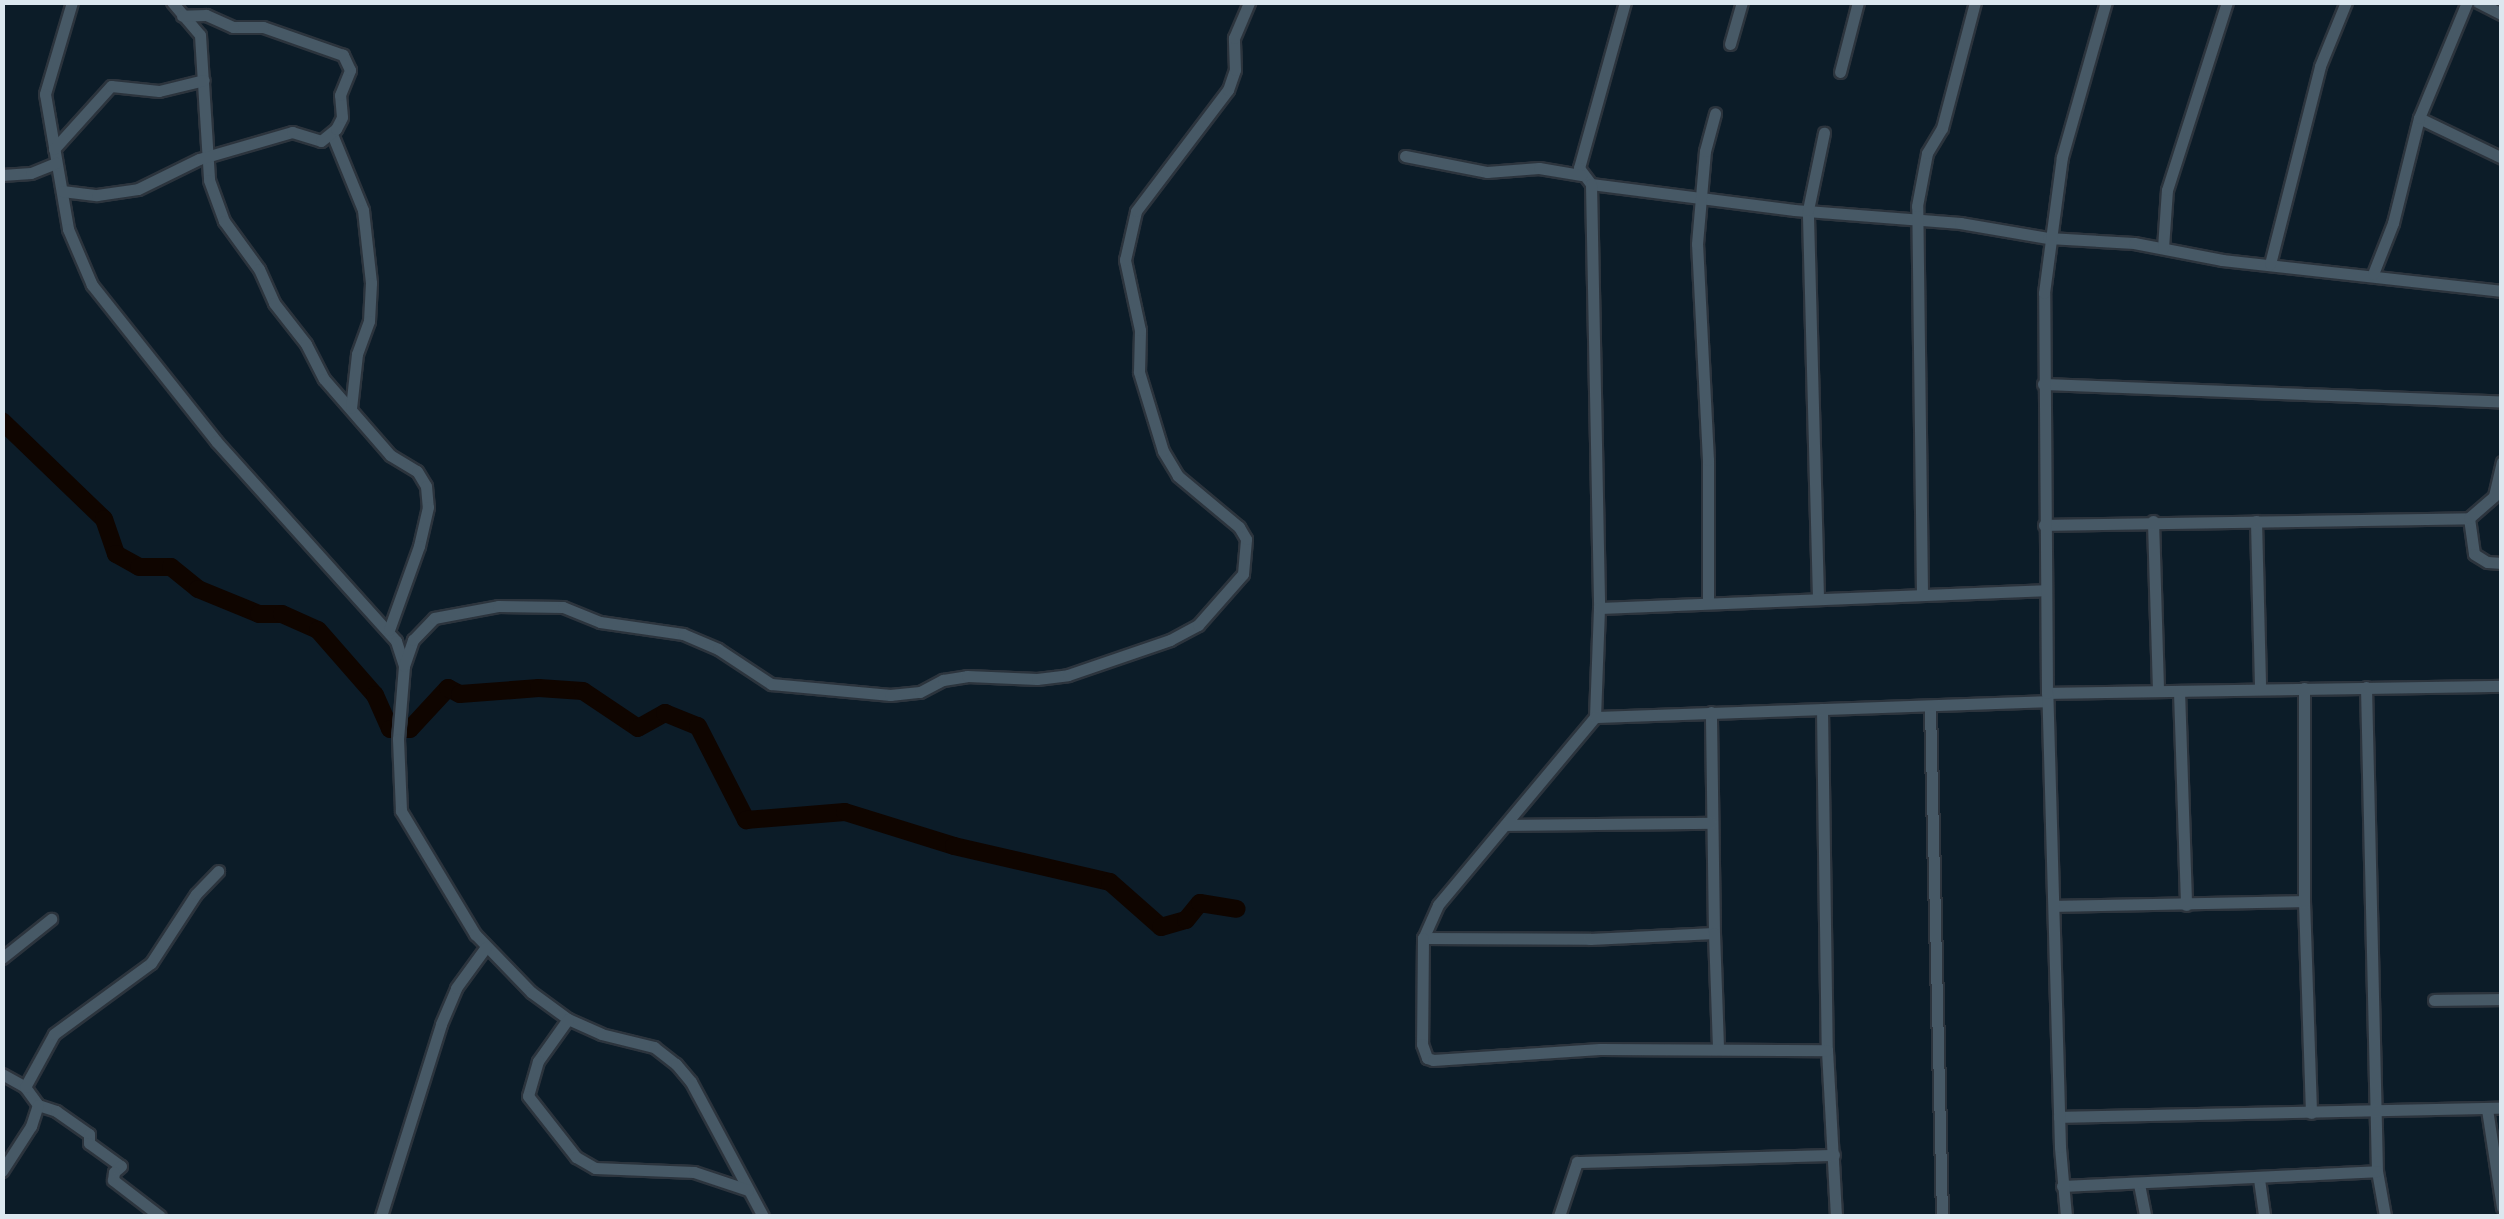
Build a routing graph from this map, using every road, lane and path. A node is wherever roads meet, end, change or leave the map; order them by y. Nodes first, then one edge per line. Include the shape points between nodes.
1 (72, 2) edge
2 (172, 2) edge
3 (1250, 2) edge
4 (1625, 2) edge
5 (1742, 2) edge
6 (1858, 2) edge
7 (1975, 2) edge
8 (2106, 2) edge
9 (2227, 2) edge
10 (2346, 2) edge
11 (2467, 2) edge
12 (2478, 2) edge
13 (2502, 14) edge
14 (182, 16) junction
15 (1730, 44) dead end
16 (1840, 72) dead end
17 (204, 80) junction
18 (1715, 113) dead end
19 (2419, 118) junction
20 (1824, 133) dead end
21 (332, 134) junction
22 (55, 156) junction
23 (209, 156) junction
24 (1405, 156) dead end
25 (2502, 158) edge
26 (2, 175) edge
27 (1586, 180) junction
28 (62, 191) junction
29 (1702, 196) junction
30 (1808, 210) junction
31 (1916, 220) junction
32 (2048, 238) junction
33 (2163, 248) junction
34 (2270, 264) junction
35 (2373, 274) junction
36 (2502, 291) edge
37 (2043, 384) junction
38 (2502, 402) edge
39 (351, 408) junction
40 (2502, 462) edge
41 (2468, 518) junction
42 (2256, 521) junction
43 (2153, 522) junction
44 (2044, 524) junction
45 (2500, 565) edge
46 (2045, 590) junction
47 (1922, 594) junction
48 (1818, 598) junction
49 (1708, 604) junction
50 (1599, 608) junction
51 (389, 630) junction
52 (404, 666) junction
53 (2366, 686) junction
54 (2502, 686) edge
55 (2260, 688) junction
56 (2304, 688) junction
57 (2158, 691) junction
58 (2179, 691) junction
59 (2047, 697) junction
60 (1930, 707) junction
61 (1822, 709) junction
62 (1711, 712) junction
63 (1596, 717) junction
64 (1711, 823) junction
65 (1506, 825) junction
66 (218, 871) dead end
67 (2304, 900) junction
68 (2186, 904) junction
69 (2054, 906) junction
70 (51, 919) dead end
71 (1714, 933) junction
72 (1423, 938) junction
73 (486, 947) junction
74 (2, 958) edge
75 (2502, 999) edge
76 (2434, 1000) dead end
77 (568, 1019) junction
78 (1718, 1050) junction
79 (1827, 1050) junction
80 (2, 1074) edge
81 (25, 1087) junction
82 (38, 1105) junction
83 (2502, 1108) edge
84 (2487, 1109) junction
85 (2378, 1112) junction
86 (2311, 1113) junction
87 (2059, 1117) junction
88 (1834, 1155) junction
89 (2, 1171) edge
90 (2377, 1171) junction
91 (2258, 1179) junction
92 (2139, 1184) junction
93 (2062, 1186) junction
94 (748, 1190) junction
95 (2502, 1207) edge
96 (160, 1216) edge
97 (381, 1216) edge
98 (763, 1216) edge
99 (1559, 1216) edge
100 (1836, 1216) edge
101 (1942, 1216) edge
102 (2066, 1216) edge
103 (2145, 1216) edge
104 (2264, 1216) edge
105 (2385, 1216) edge

1 - 22 street via 47,79
2 - 14 street
3 - 52 street via 1234,38 1228,90 1136,211 1125,260 1140,330 1139,372 1163,450 1178,476 1246,539 1242,574 1198,625 1068,675 967,676 890,695 771,684 683,634 600,622 563,607 498,606 434,618 413,640
4 - 27 street
5 - 15 street
6 - 16 street
7 - 31 street via 1942,128 1927,153
8 - 32 street via 2072,112
9 - 33 street via 2167,190
10 - 34 street via 2320,66
11 - 19 street
12 - 13 street
14 - 17 street via 200,35
14 - 21 street via 263,27 344,56 350,70 340,95 342,117
17 - 22 street via 159,91 111,86
17 - 23 street
18 - 29 street
19 - 25 street
19 - 35 street
20 - 30 street
21 - 23 street via 317,142 292,132
21 - 39 street via 363,210 371,283
22 - 26 street via 31,173
22 - 28 street
23 - 28 street via 138,189
23 - 39 street via 224,221 324,379
24 - 27 street via 1487,172 1539,168
27 - 29 street
27 - 50 street
28 - 51 street via 68,230 92,285 216,441
29 - 30 street
29 - 49 street via 1697,260
30 - 31 street
30 - 48 street
31 - 32 street
31 - 47 street
32 - 33 street
32 - 37 street
33 - 34 street
34 - 35 street
35 - 36 street
37 - 38 street
37 - 44 street
39 - 51 street via 390,455 418,471 428,491 420,546
40 - 41 street via 2494,496
41 - 42 street
41 - 45 street via 2474,554
42 - 43 street
42 - 55 street
43 - 44 street
43 - 57 street
44 - 46 street
46 - 47 street
46 - 59 street
47 - 48 street
48 - 49 street
49 - 50 street
50 - 63 street
51 - 52 street
52 - 73 street via 398,739 405,822
53 - 54 street
53 - 56 street
53 - 85 street
55 - 56 street
55 - 58 street
56 - 67 street
57 - 58 street
57 - 59 street
58 - 68 street
59 - 60 street
59 - 69 street
60 - 61 street
60 - 101 street
61 - 62 street
61 - 79 street
62 - 63 street
62 - 64 street
63 - 65 street
64 - 65 street
64 - 71 street
65 - 72 street via 1438,905
66 - 81 street via 151,963 54,1034
67 - 68 street
67 - 86 street
68 - 69 street
69 - 87 street
70 - 74 street
71 - 72 street
71 - 78 street
72 - 78 street via 1427,1058
73 - 77 street
73 - 97 street via 456,988 441,1024
75 - 76 street
77 - 94 street via 654,1047 676,1064
77 - 94 street via 538,1060 528,1096 576,1157 595,1168 694,1172
78 - 79 street
79 - 88 street
80 - 81 street
81 - 82 street
82 - 89 street
82 - 96 street via 89,1134 90,1144 122,1166 114,1180
83 - 84 street
84 - 85 street
84 - 95 street
85 - 86 street
85 - 90 street
86 - 87 street
87 - 93 street
88 - 99 street via 1577,1162
88 - 100 street
90 - 91 street
90 - 105 street
91 - 92 street
91 - 104 street
92 - 93 street
92 - 103 street
93 - 102 street
94 - 98 street

